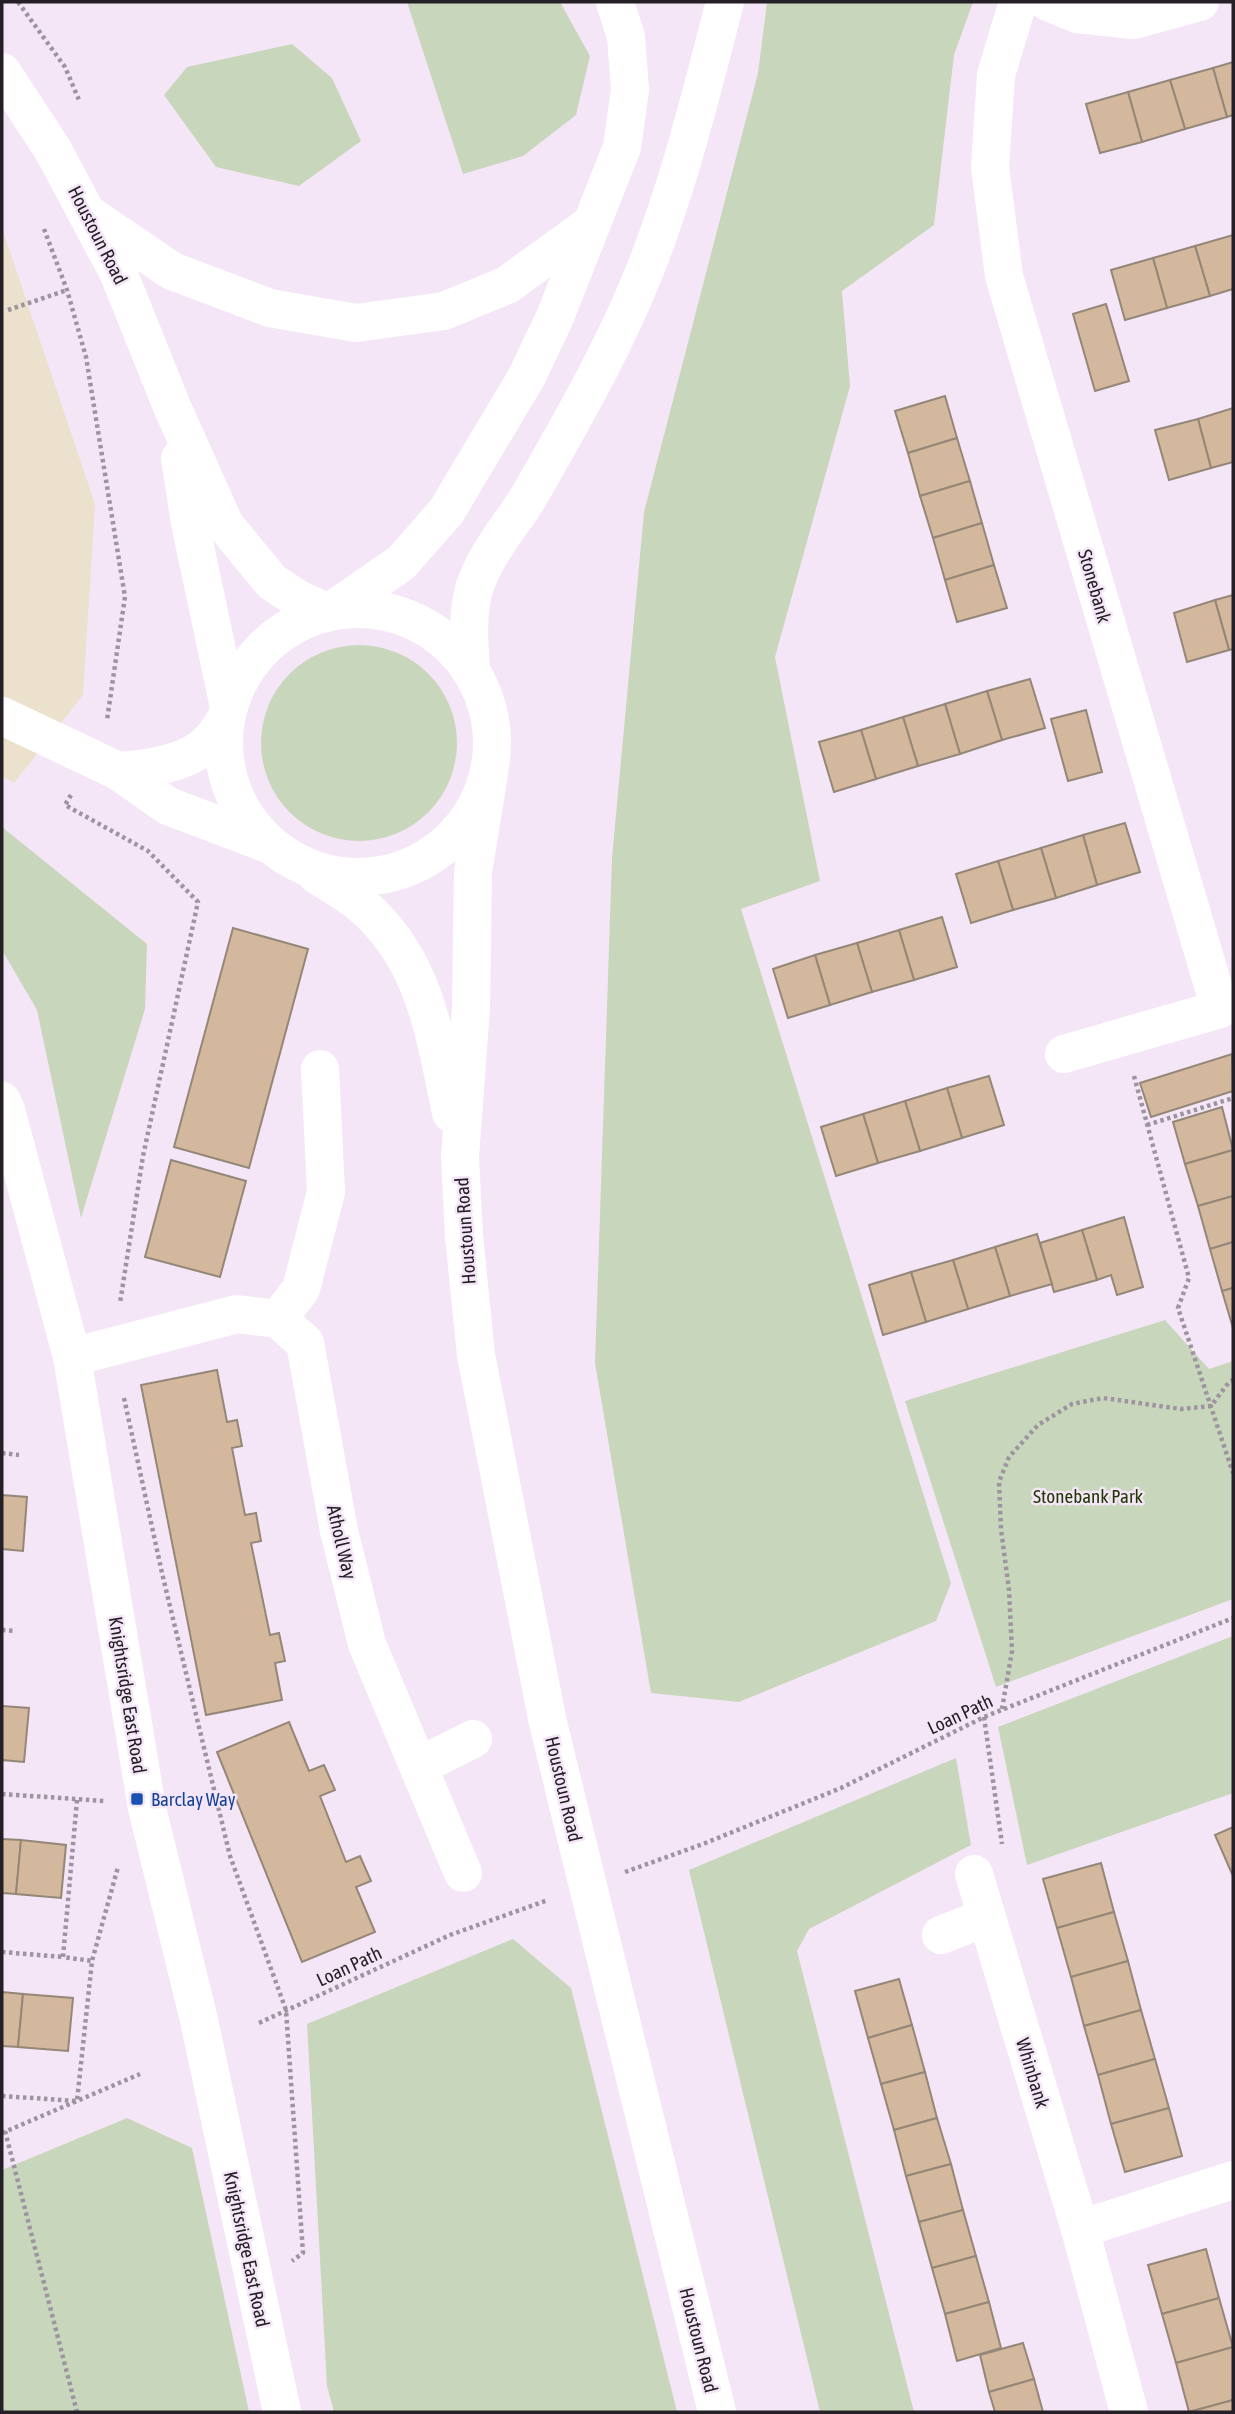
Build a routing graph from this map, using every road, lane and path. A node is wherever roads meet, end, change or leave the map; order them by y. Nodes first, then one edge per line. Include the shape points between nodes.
1 (18, 2) edge
2 (615, 2) edge
3 (725, 2) edge
4 (1018, 2) edge
5 (1048, 2) edge
6 (1200, 2) edge
7 (2, 72) edge
8 (79, 100) dead end
9 (88, 214) junction
10 (590, 225) junction
11 (43, 226) dead end
12 (67, 290) junction
13 (8, 310) dead end
14 (173, 409) junction
15 (330, 611) junction
16 (471, 668) junction
17 (227, 713) junction
18 (2, 716) edge
19 (106, 727) dead end
20 (118, 771) junction
21 (489, 774) junction
22 (270, 845) junction
23 (302, 866) junction
24 (1123, 1038) junction
25 (1064, 1054) dead end
26 (320, 1069) dead end
27 (1233, 1098) edge
28 (2, 1101) edge
29 (1147, 1125) junction
30 (460, 1157) junction
31 (278, 1319) junction
32 (72, 1357) junction
33 (1233, 1380) edge
34 (1211, 1406) junction
35 (2, 1453) edge
36 (19, 1455) dead end
37 (1233, 1473) edge
38 (1233, 1618) edge
39 (2, 1630) edge
40 (16, 1631) dead end
41 (1002, 1710) junction
42 (984, 1717) junction
43 (473, 1739) dead end
44 (419, 1766) junction
45 (2, 1794) edge
46 (77, 1800) junction
47 (109, 1808) dead end
48 (147, 1808) junction
49 (703, 1843) dead end
50 (463, 1873) dead end
51 (974, 1874) joint
52 (987, 1917) junction
53 (450, 1935) dead end
54 (941, 1935) dead end
55 (2, 1952) edge
56 (62, 1957) junction
57 (92, 1961) junction
58 (286, 2010) junction
59 (259, 2023) dead end
60 (140, 2074) dead end
61 (2, 2096) edge
62 (77, 2101) junction
63 (4, 2132) edge
64 (1233, 2180) edge
65 (1080, 2229) junction
66 (256, 2290) junction
67 (76, 2412) edge
68 (282, 2412) edge
69 (717, 2412) edge
70 (1129, 2412) edge

1 - 8 path via 65,67
2 - 10 street via 626,37 630,90 622,147
3 - 16 street via 674,190 633,299 582,405 485,561 468,622
4 - 24 street, Stonebank via 996,75 990,167 1004,276 1220,1009
5 - 6 street via 1077,14 1134,20
7 - 9 street, Houstoun Road
9 - 10 street via 172,271 271,308 356,323 444,311 507,285
9 - 14 street, Houstoun Road via 118,272
10 - 15 street via 526,378 446,512 401,563
11 - 12 path
12 - 13 path
12 - 19 path via 86,357 125,597
14 - 15 street, Houstoun Road via 225,525 272,582 298,599
14 - 17 street, Houstoun Road
15 - 16 street via 372,609 410,618 444,639
15 - 17 street via 293,625 265,646 243,674
16 - 21 street via 487,701 493,737
17 - 20 street via 209,743 181,759 154,768
17 - 22 street via 225,765 241,809
18 - 20 street
20 - 22 street via 168,806
21 - 23 street via 475,810 450,842 418,864 380,876 340,876
21 - 30 street, Houstoun Road via 473,872 471,1008
22 - 23 street, Houstoun Road
23 - 30 street, Houstoun Road via 354,899 405,955 431,1018
24 - 25 street, Stonebank
24 - 29 path
26 - 31 street via 326,1192 301,1289
27 - 29 path
28 - 32 street, Knightsridge East Road
29 - 34 path via 1189,1278 1178,1308
30 - 69 street, Houstoun Road via 476,1355 545,1710
31 - 32 street via 237,1314
31 - 44 street, Atholl Way via 304,1343 339,1531 367,1644
32 - 48 street, Knightsridge East Road
33 - 34 path
34 - 37 path
34 - 41 path via 1181,1409 1103,1398 1072,1404 1038,1425 1009,1457 999,1482 1012,1651
35 - 36 path
38 - 41 path, Loan Path
39 - 40 path
41 - 42 path, Loan Path
42 - 49 path, Loan Path via 841,1788
42 - 51 path via 1005,1861
43 - 44 street
44 - 50 street, Atholl Way
45 - 46 path
46 - 47 path via 104,1800
46 - 56 path
48 - 57 path via 127,1835
48 - 66 street, Knightsridge East Road via 199,2020
51 - 52 street, Whinbank
52 - 54 street
52 - 65 street, Whinbank
53 - 58 path, Loan Path
55 - 56 path
56 - 57 path
57 - 62 path
58 - 59 path, Loan Path
58 - 66 path via 303,2253
60 - 62 path
61 - 62 path
62 - 63 path
63 - 67 path
64 - 65 street
65 - 70 street, Whinbank
66 - 68 street, Knightsridge East Road

